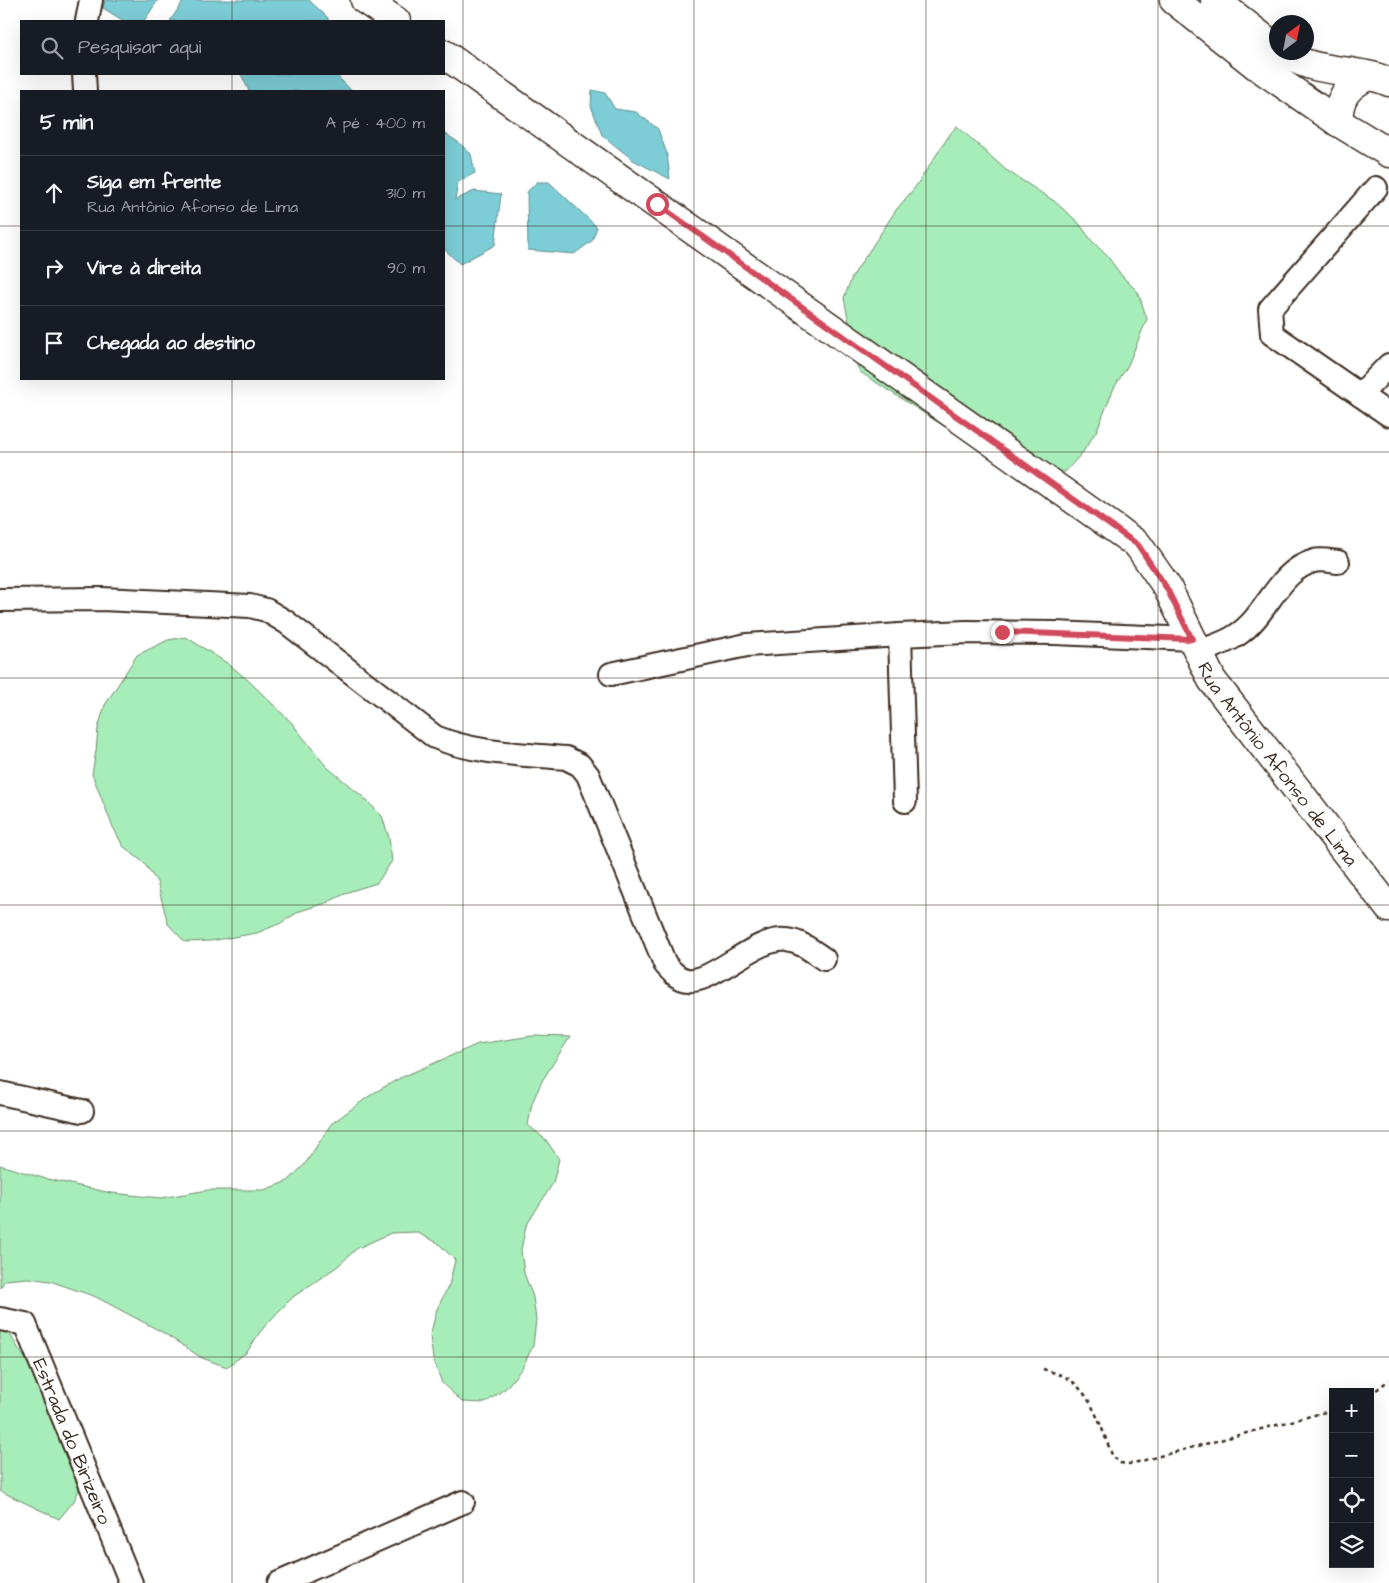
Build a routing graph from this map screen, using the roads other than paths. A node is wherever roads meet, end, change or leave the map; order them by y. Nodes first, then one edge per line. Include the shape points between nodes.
1 (91, 0) edge
2 (365, 0) edge
3 (1174, 0) edge
4 (1215, 0) edge
5 (87, 20) edge
6 (395, 20) edge
7 (1269, 42) edge
8 (445, 55) edge
9 (1296, 60) edge
10 (84, 75) edge
11 (1378, 79) edge
12 (85, 90) edge
13 (1338, 122) junction
14 (1389, 154) edge
15 (1376, 188) dead end
16 (1389, 365) edge
17 (1360, 395) junction
18 (1389, 415) edge
19 (1338, 562) dead end
20 (0, 600) edge
21 (900, 635) junction
22 (1195, 645) junction
23 (611, 674) dead end
24 (905, 801) dead end
25 (1389, 908) edge
26 (824, 959) dead end
27 (0, 1092) edge
28 (82, 1111) dead end
29 (0, 1319) edge
30 (463, 1502) dead end
31 (131, 1583) edge
32 (279, 1583) edge

1 - 5 street
2 - 6 main road
3 - 13 main road via 1256,66
4 - 7 main road
8 - 22 main road, Rua Antônio Afonso de Lima via 1138,545 1166,587
9 - 11 main road
10 - 12 street
11 - 13 main road via 1356,82 1342,98
13 - 14 main road
15 - 17 street via 1270,309 1272,334
16 - 17 street
17 - 18 street
19 - 22 street via 1316,560 1300,566 1237,636
20 - 26 street via 102,599 250,606 266,610 435,737 471,748 566,758 580,765 588,775 665,964 675,975 687,980 701,978 768,942 785,939 803,944
21 - 22 street via 1055,633
21 - 23 street via 747,645
21 - 24 street
22 - 25 main road, Rua Antônio Afonso de Lima via 1212,680
27 - 28 street
29 - 31 street, Estrada do Birizeiro via 25,1324
30 - 32 street

